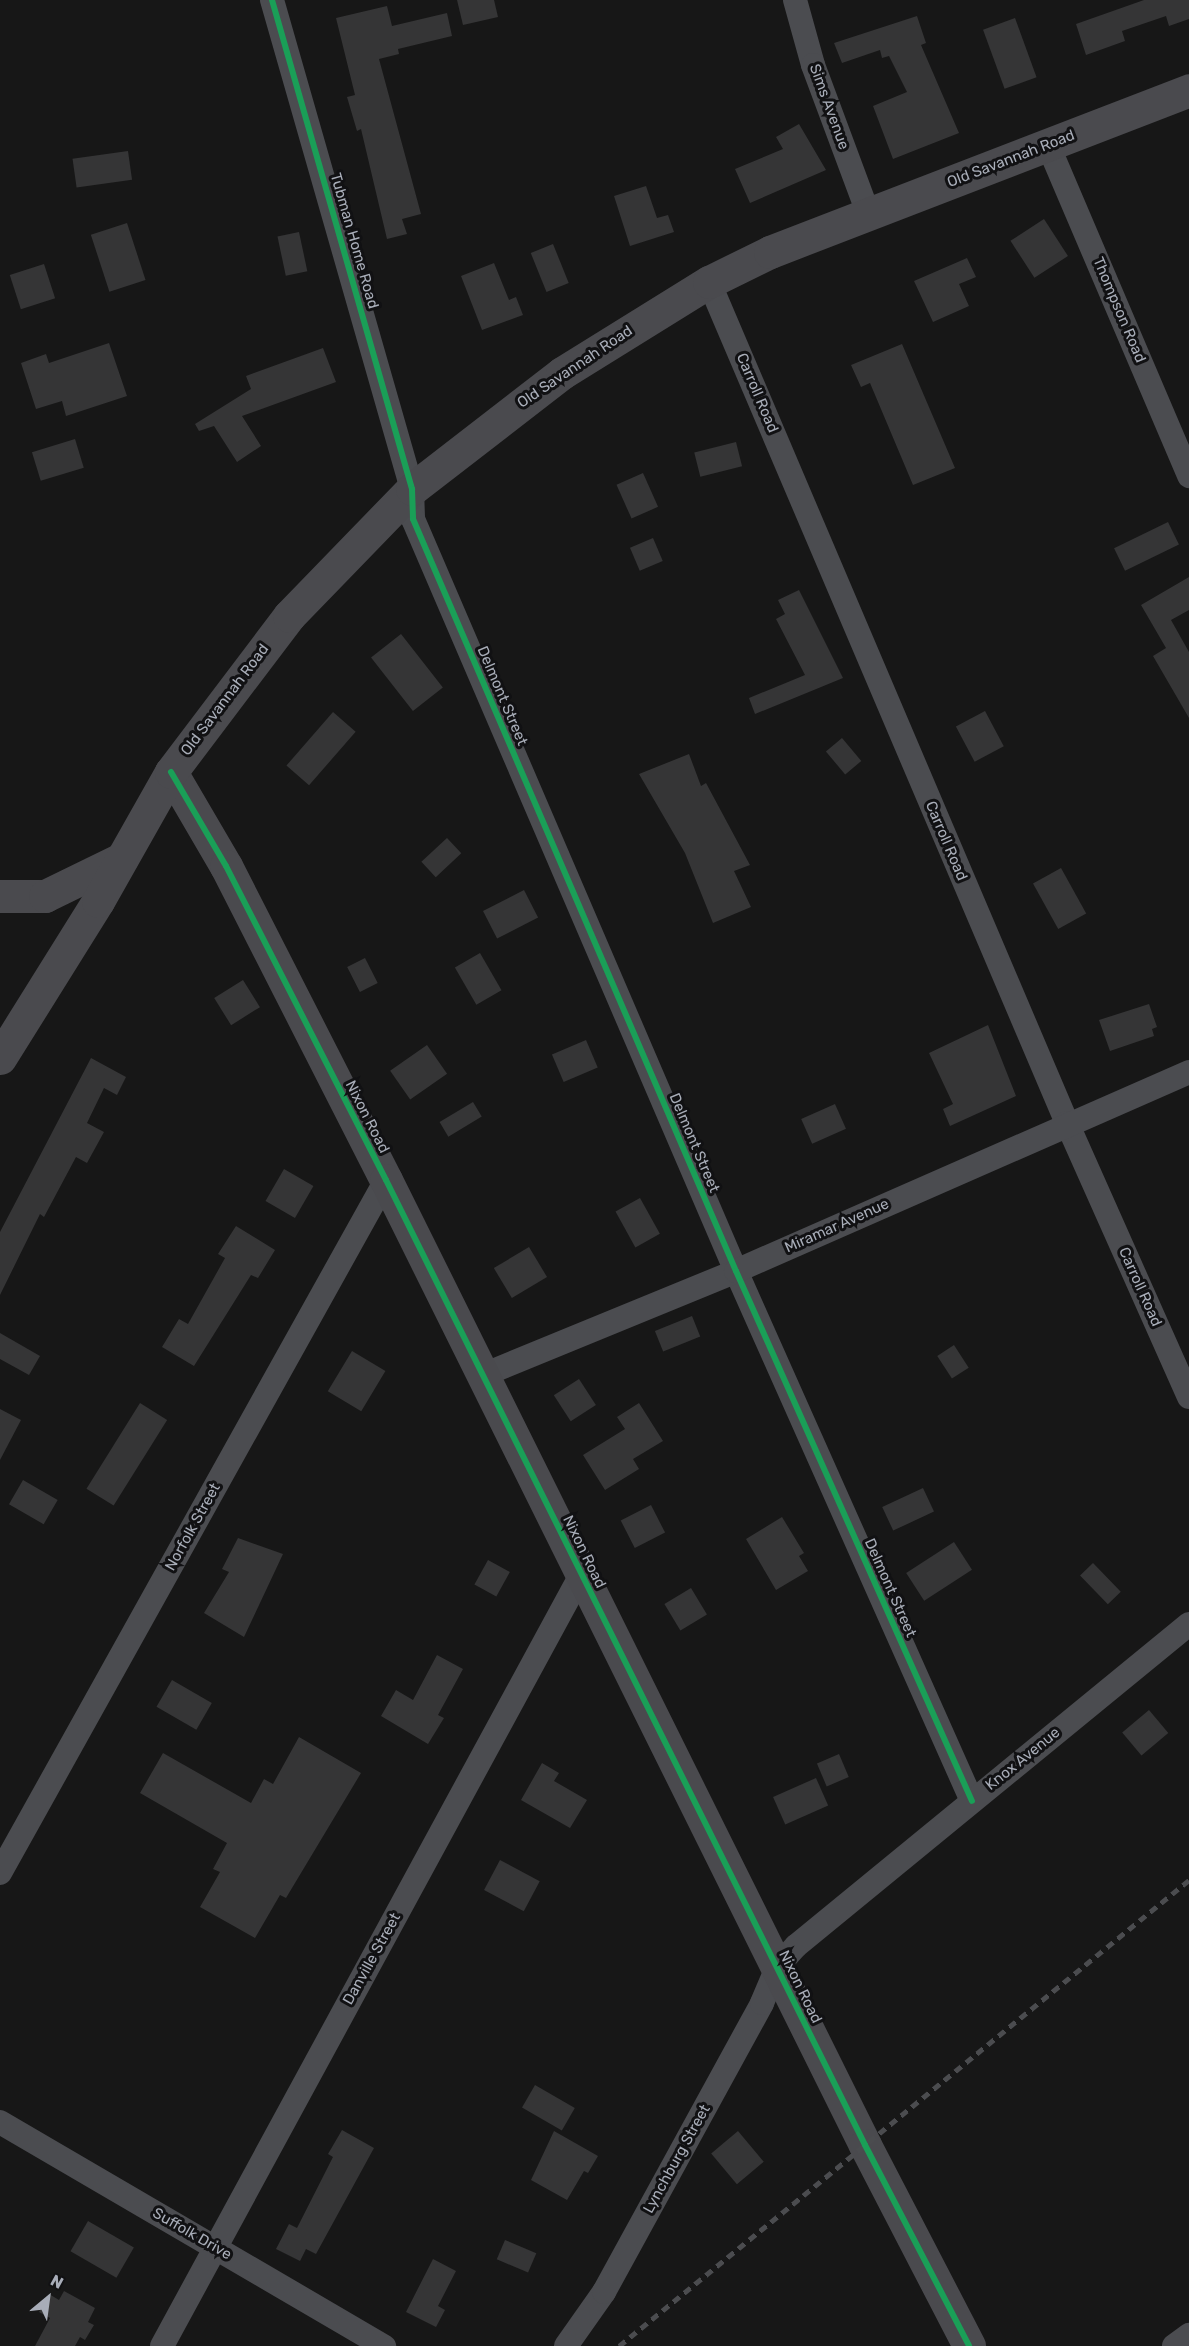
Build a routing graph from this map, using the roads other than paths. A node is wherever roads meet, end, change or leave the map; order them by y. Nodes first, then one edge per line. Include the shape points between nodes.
1 (272, 0) edge
2 (795, 0) edge
3 (1189, 90) edge
4 (1048, 145) junction
5 (868, 213) junction
6 (709, 282) junction
7 (1189, 476) edge
8 (412, 489) junction
9 (171, 772) junction
10 (121, 859) junction
11 (0, 896) edge
12 (0, 1058) edge
13 (1189, 1072) edge
14 (1066, 1123) junction
15 (386, 1180) junction
16 (736, 1271) junction
17 (483, 1375) junction
18 (1189, 1397) edge
19 (582, 1573) junction
20 (1189, 1624) edge
21 (972, 1801) junction
22 (0, 1873) edge
23 (777, 1967) junction
24 (0, 2122) edge
25 (215, 2247) junction
26 (1189, 2335) edge
27 (162, 2346) edge
28 (384, 2346) edge
29 (566, 2346) edge
30 (969, 2346) edge
31 (1174, 2346) edge

1 - 8 street, Tubman Home Road
2 - 5 street, Sims Avenue via 813,64
3 - 4 street, Old Savannah Road
4 - 5 street, Old Savannah Road
4 - 7 street, Thompson Road
5 - 6 street, Old Savannah Road via 770,252
6 - 8 street, Old Savannah Road via 562,373
6 - 14 street, Carroll Road
8 - 9 street, Old Savannah Road via 290,616
8 - 16 street, Delmont Street via 413,519
9 - 10 street, Old Savannah Road
9 - 15 street, Nixon Road via 226,866
10 - 11 street via 45,896
10 - 12 street, Old Savannah Road
13 - 14 street, Miramar Avenue
14 - 16 street, Miramar Avenue
14 - 18 street, Carroll Road
15 - 17 street, Nixon Road
15 - 22 street, Norfolk Street
16 - 17 street, Miramar Avenue
16 - 21 street, Delmont Street
17 - 19 street, Nixon Road
19 - 23 street, Nixon Road
19 - 25 street, Danville Street
20 - 21 street, Knox Avenue
21 - 23 street, Knox Avenue via 796,1946
23 - 29 street, Lynchburg Street via 762,2003 610,2282
23 - 30 street, Nixon Road
24 - 25 street, Suffolk Drive
25 - 27 street, Danville Street
25 - 28 street, Suffolk Drive
26 - 31 street

